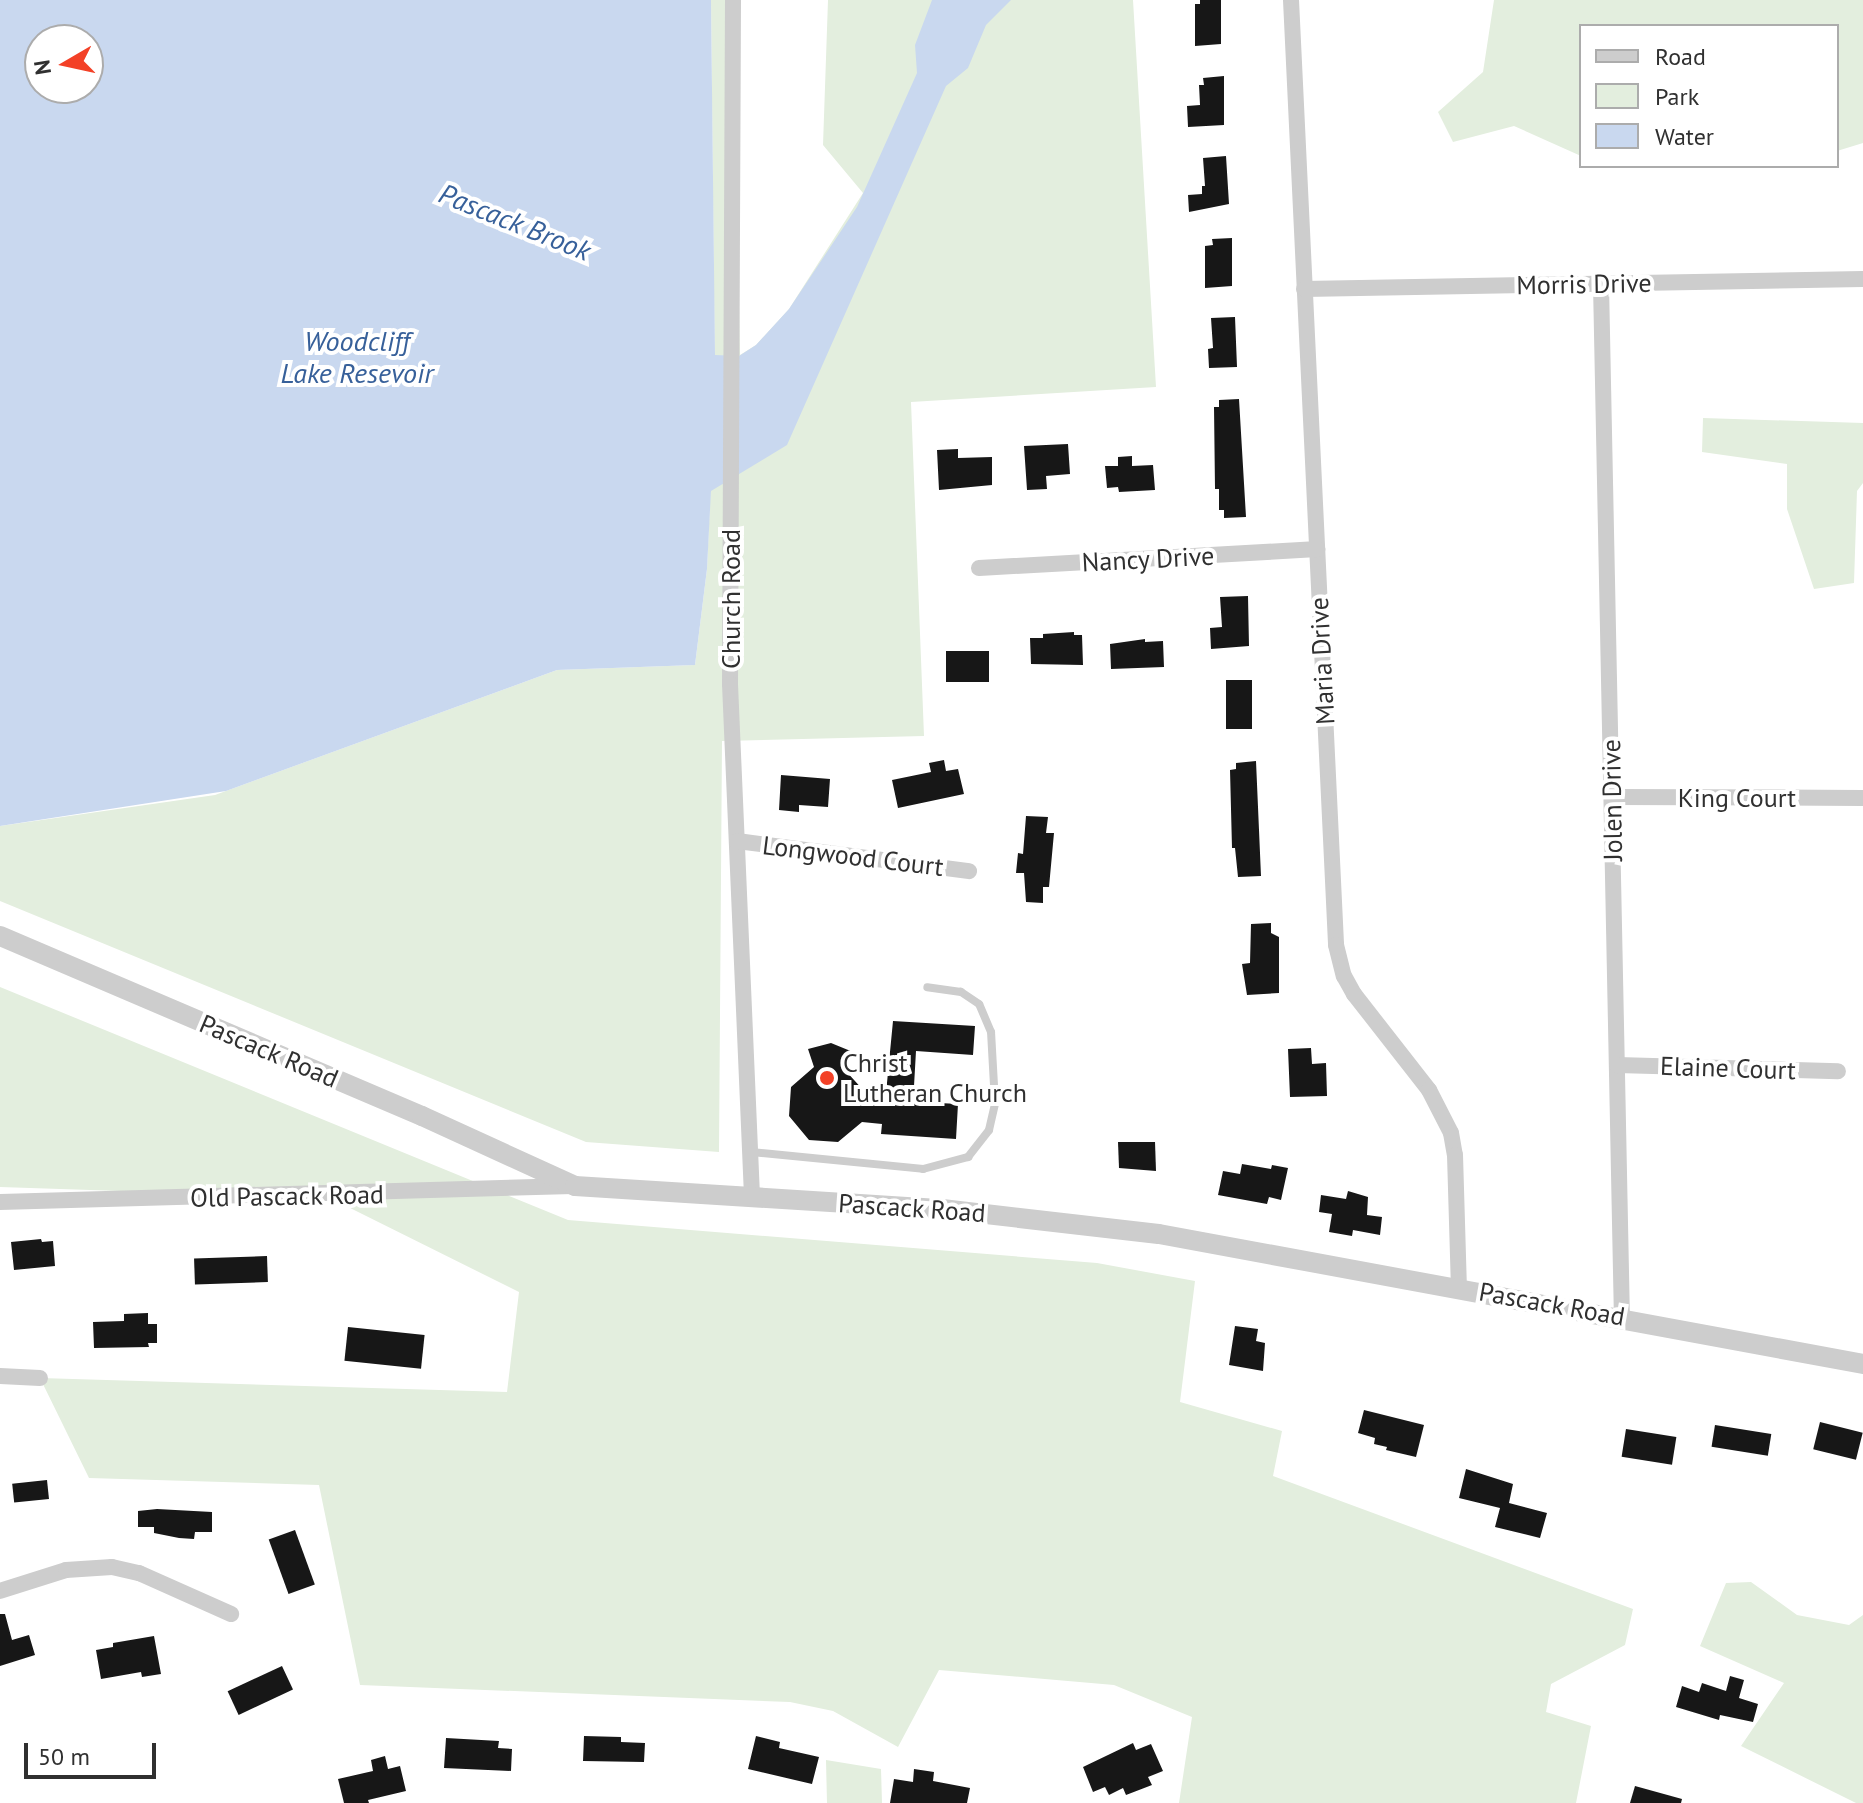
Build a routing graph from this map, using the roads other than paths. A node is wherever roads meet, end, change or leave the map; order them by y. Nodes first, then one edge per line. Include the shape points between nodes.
1 (733, 0) edge
2 (1291, 0) edge
3 (1863, 279) edge
4 (1601, 284) junction
5 (1304, 289) junction
6 (1317, 549) junction
7 (979, 568) dead end
8 (1612, 797) junction
9 (1863, 798) edge
10 (737, 841) junction
11 (969, 871) dead end
12 (0, 936) edge
13 (927, 987) dead end
14 (1617, 1065) junction
15 (1838, 1071) dead end
16 (750, 1152) junction
17 (575, 1186) junction
18 (752, 1197) junction
19 (0, 1202) edge
20 (1459, 1287) junction
21 (1622, 1317) junction
22 (1863, 1364) edge
23 (0, 1376) edge
24 (40, 1378) dead end
25 (0, 1591) edge
26 (231, 1614) dead end

1 - 10 street, Church Road via 730,684
2 - 5 street, Maria Drive
3 - 4 street, Morris Drive
4 - 5 street, Morris Drive
4 - 8 street, Jolen Drive
5 - 6 street, Maria Drive
6 - 7 street, Nancy Drive
6 - 20 street, Maria Drive via 1338,955 1354,994 1429,1090 1451,1133
8 - 9 street, King Court
8 - 14 street, Jolen Drive
10 - 11 street, Longwood Court
10 - 16 street, Church Road
12 - 17 street, Pascack Road
13 - 16 lane via 961,992 979,1004 991,1032 995,1103 989,1130 968,1157 923,1169
14 - 15 street, Elaine Court
14 - 21 street, Jolen Drive
16 - 18 street, Church Road
17 - 18 street, Pascack Road
17 - 19 street, Old Pascack Road
18 - 20 street, Pascack Road via 1051,1220
20 - 21 street, Pascack Road
21 - 22 street, Pascack Road
23 - 24 street
25 - 26 street via 66,1570 112,1567 139,1573

